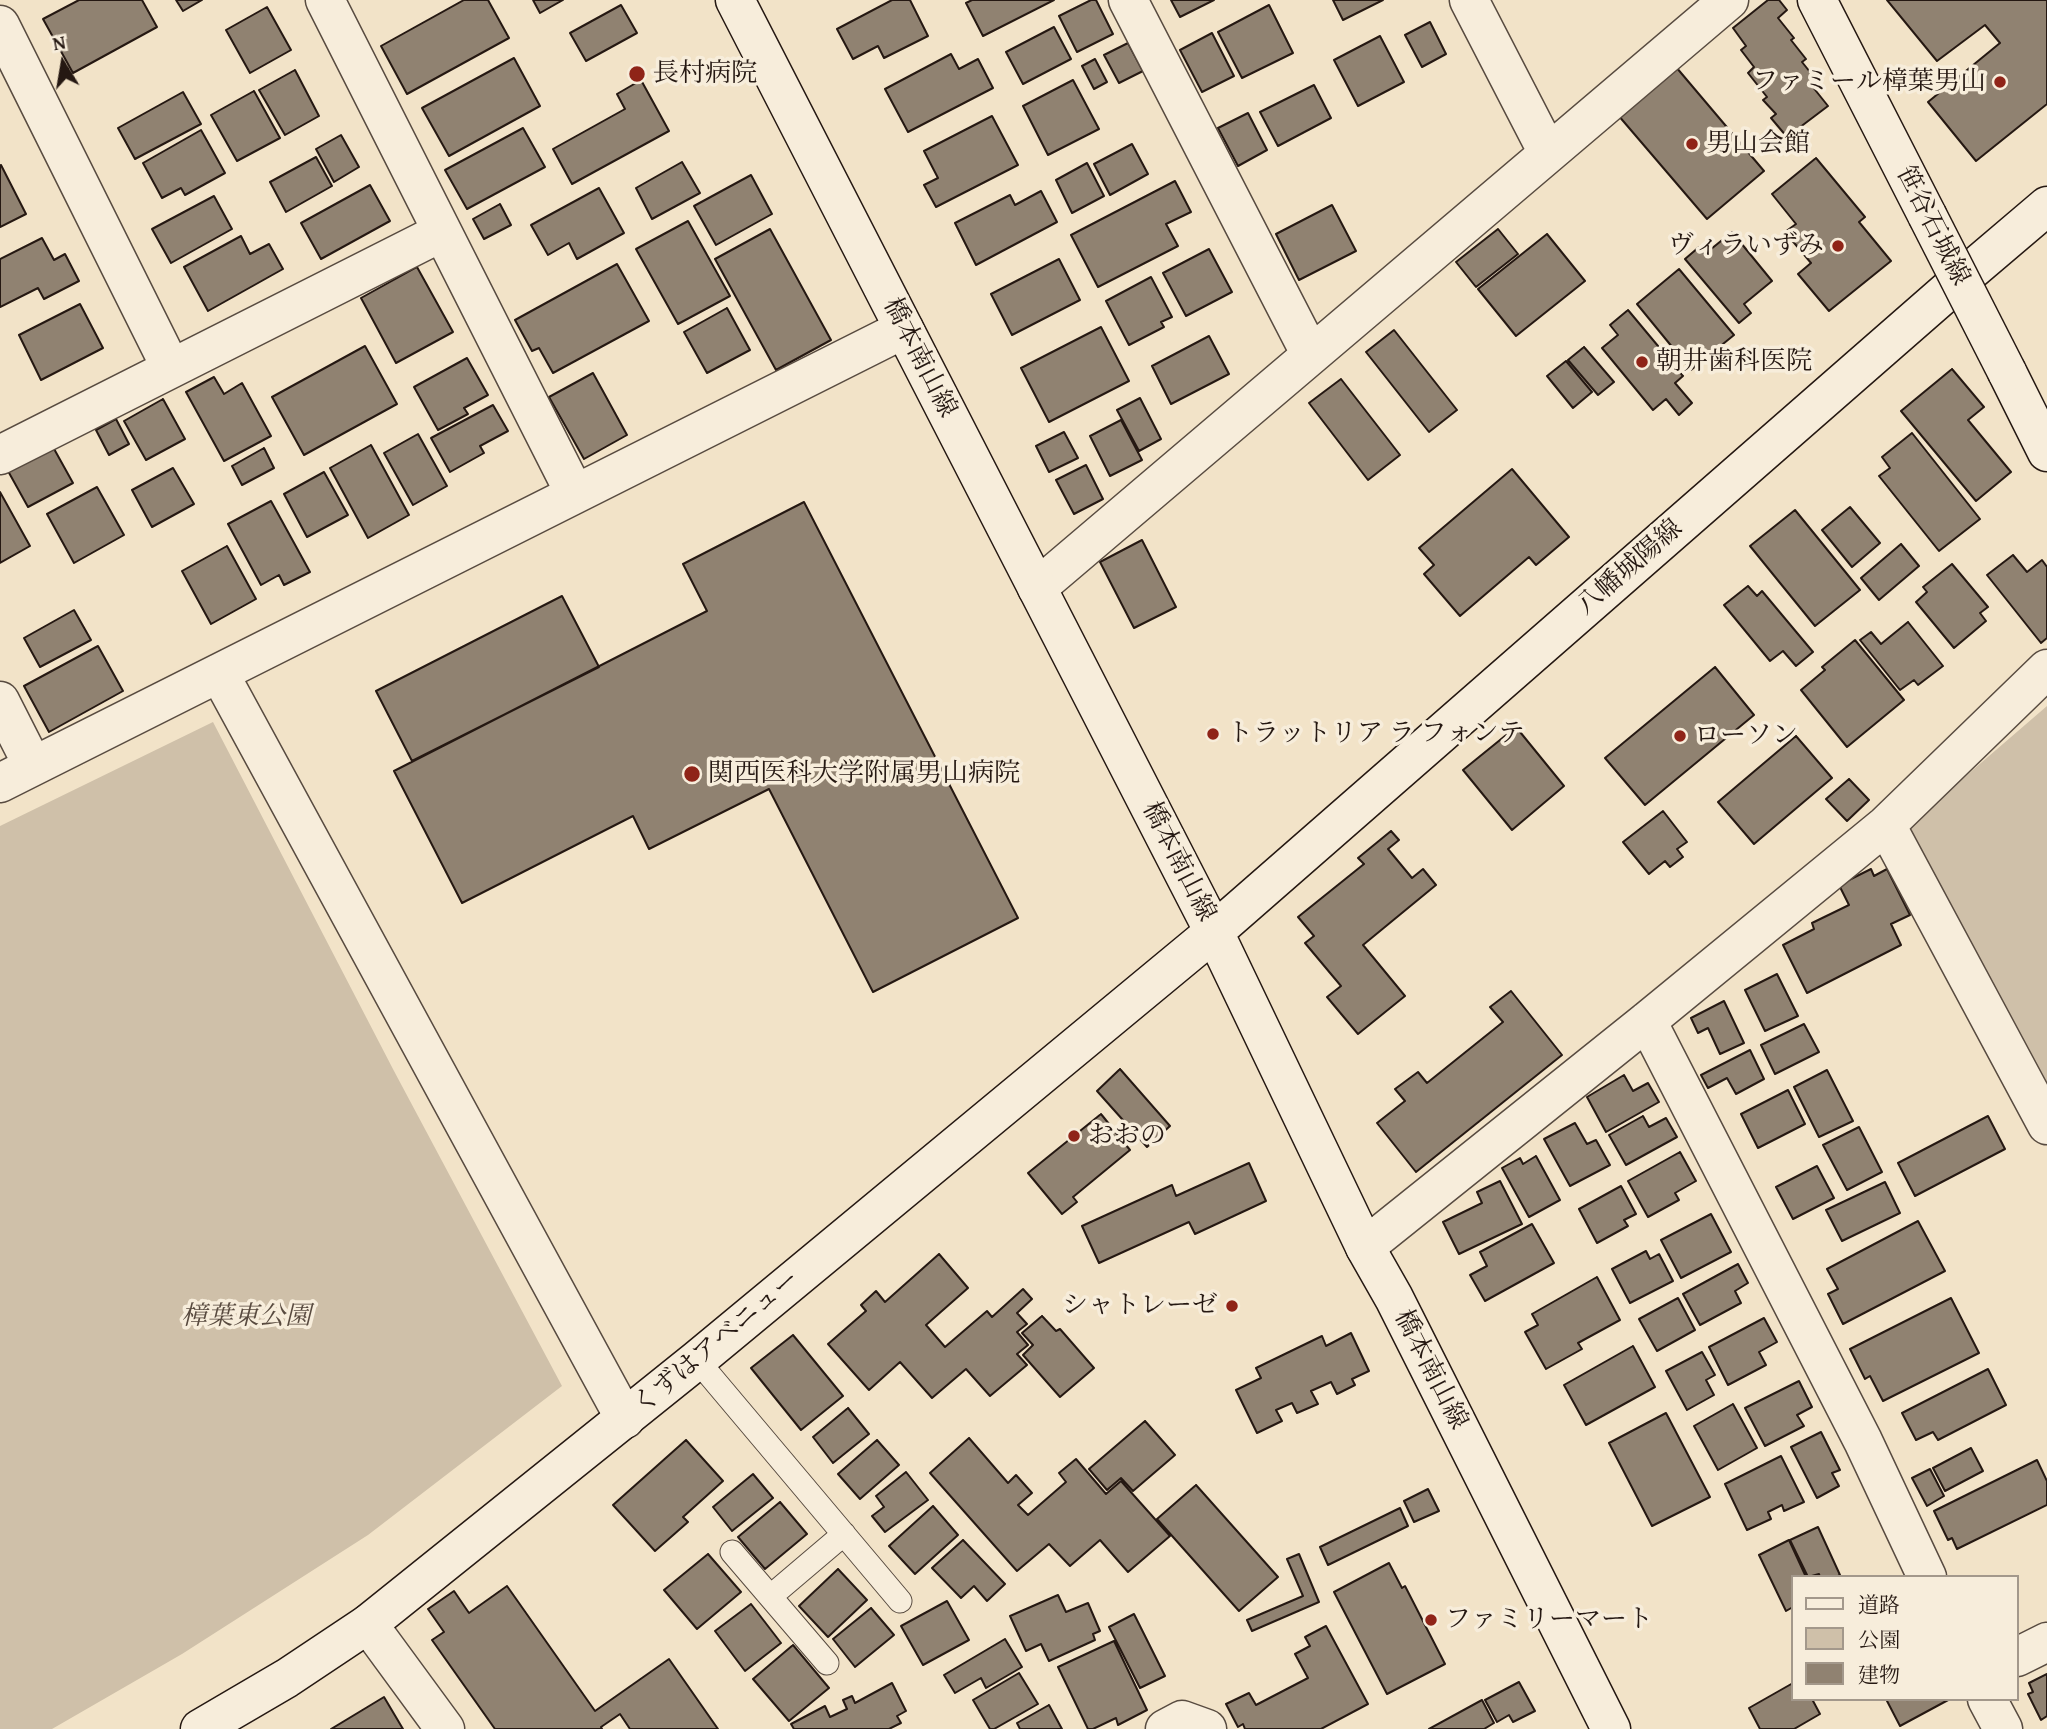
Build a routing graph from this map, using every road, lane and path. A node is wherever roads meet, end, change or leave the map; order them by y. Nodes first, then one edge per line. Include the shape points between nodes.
1 (325, 0) edge
2 (735, 0) edge
3 (1128, 0) edge
4 (1469, 0) edge
5 (1729, 0) edge
6 (1817, 0) edge
7 (0, 25) edge
8 (1548, 153) junction
9 (2047, 206) edge
10 (442, 232) junction
11 (904, 329) junction
12 (1311, 355) junction
13 (172, 368) junction
14 (2047, 452) edge
15 (0, 455) edge
16 (575, 494) junction
17 (1037, 588) junction
18 (2047, 669) edge
19 (219, 673) junction
20 (0, 701) edge
21 (17, 775) edge
22 (1886, 825) junction
23 (1214, 932) junction
24 (1647, 1021) junction
25 (2047, 1125) edge
26 (1365, 1247) junction
27 (696, 1360) junction
28 (625, 1419) junction
29 (844, 1534) junction
30 (732, 1552) dead end
31 (1926, 1575) edge
32 (771, 1596) junction
33 (900, 1601) dead end
34 (368, 1624) junction
35 (2047, 1642) edge
36 (2019, 1656) edge
37 (827, 1663) dead end
38 (1988, 1701) edge
39 (201, 1729) edge
40 (445, 1729) edge
41 (1165, 1729) edge
42 (1207, 1729) edge
43 (1611, 1729) edge
44 (2003, 1729) edge

1 - 10 street
2 - 11 street, 橋本南山線
3 - 12 street
4 - 8 street
5 - 8 street
6 - 14 street, 笹谷石城線, bridge
7 - 13 street
8 - 12 street
9 - 23 street, 八幡城陽線
10 - 13 street
10 - 16 street
11 - 16 street
11 - 17 street, 橋本南山線
12 - 17 street
13 - 15 street
16 - 19 street
17 - 23 street, 橋本南山線
18 - 22 street
19 - 21 street
19 - 28 street
20 - 21 street
22 - 24 street
22 - 25 street
23 - 26 street, 橋本南山線
23 - 27 street, くずはアベニュー
24 - 26 street
24 - 31 street via 1863,1441
26 - 43 street, 橋本南山線
27 - 28 street, くずはアベニュー
27 - 29 lane
28 - 34 street, くずはアベニュー
29 - 32 lane
29 - 33 lane
30 - 32 lane
32 - 37 lane
34 - 39 street, くずはアベニュー
34 - 40 street
35 - 36 street
38 - 44 street
41 - 42 street via 1182,1720

